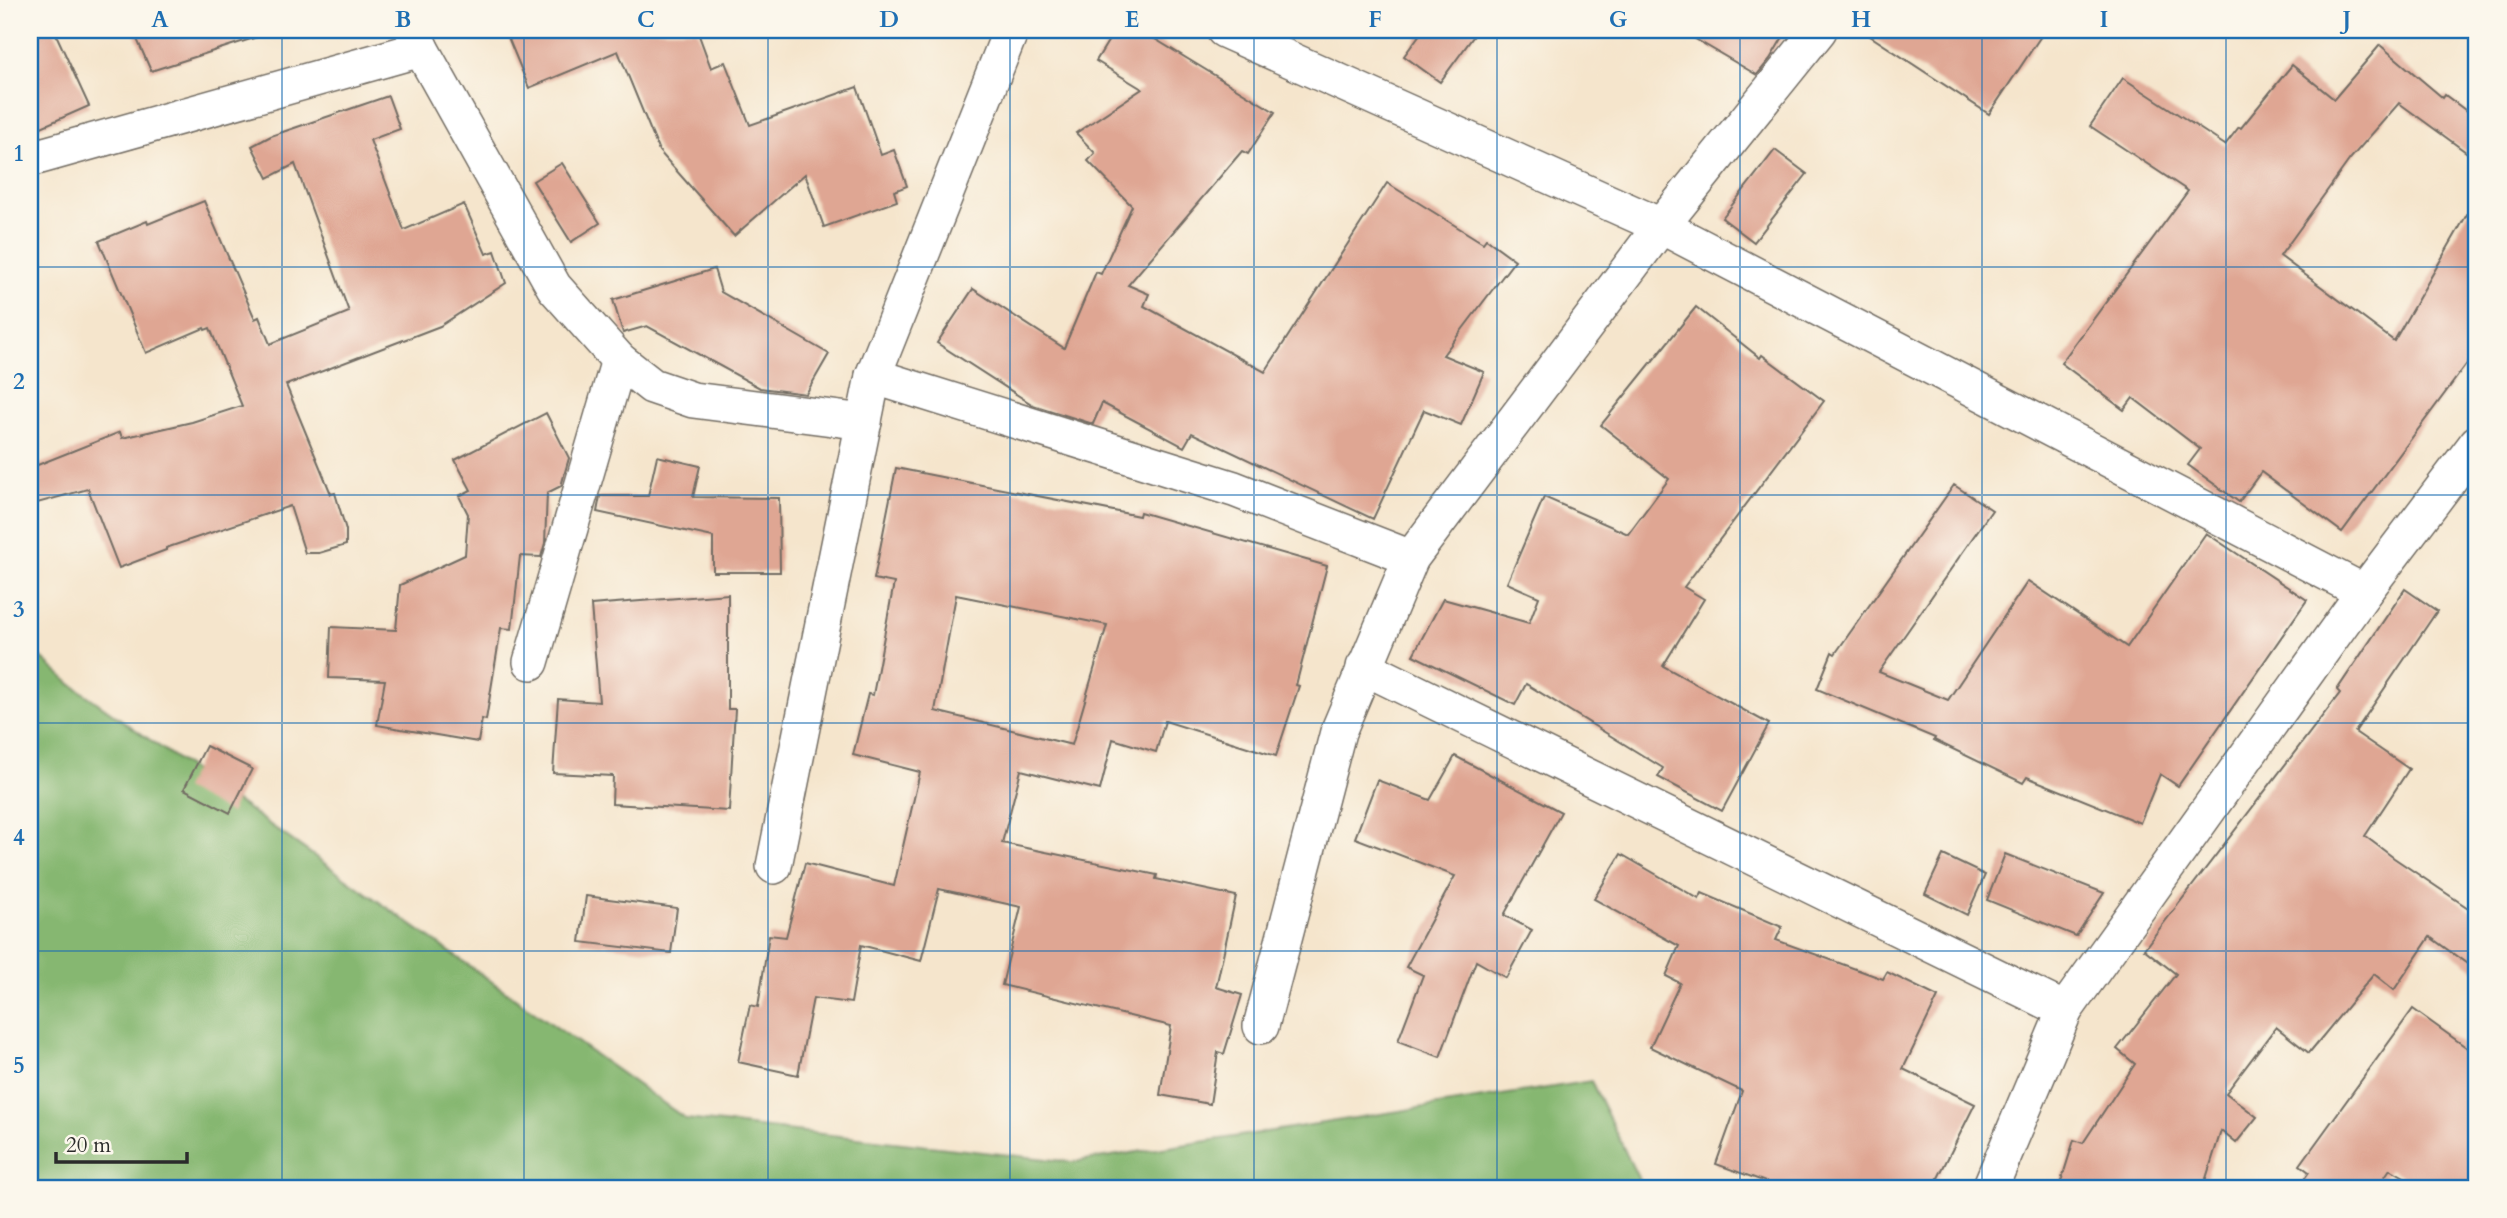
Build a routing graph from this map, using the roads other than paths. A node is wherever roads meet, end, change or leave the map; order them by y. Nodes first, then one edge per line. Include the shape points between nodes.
1 (1011, 30) edge
2 (1224, 30) edge
3 (1819, 30) edge
4 (417, 39) edge
5 (30, 159) edge
6 (1661, 226) junction
7 (619, 360) junction
8 (873, 376) junction
9 (864, 422) junction
10 (2477, 443) edge
11 (1412, 558) junction
12 (2364, 592) junction
13 (530, 662) dead end
14 (1364, 667) junction
15 (774, 866) dead end
16 (2065, 1010) junction
17 (1261, 1026) dead end
18 (1990, 1188) edge

1 - 8 street
2 - 6 street
3 - 6 street
4 - 5 street
4 - 7 street via 554,287
6 - 11 street
6 - 12 street
7 - 9 street via 652,386 693,400
7 - 13 street
8 - 9 street
8 - 11 street via 1234,489
9 - 15 street
10 - 12 street
11 - 14 street
12 - 16 street
14 - 16 street
14 - 17 street via 1338,732
16 - 18 street

